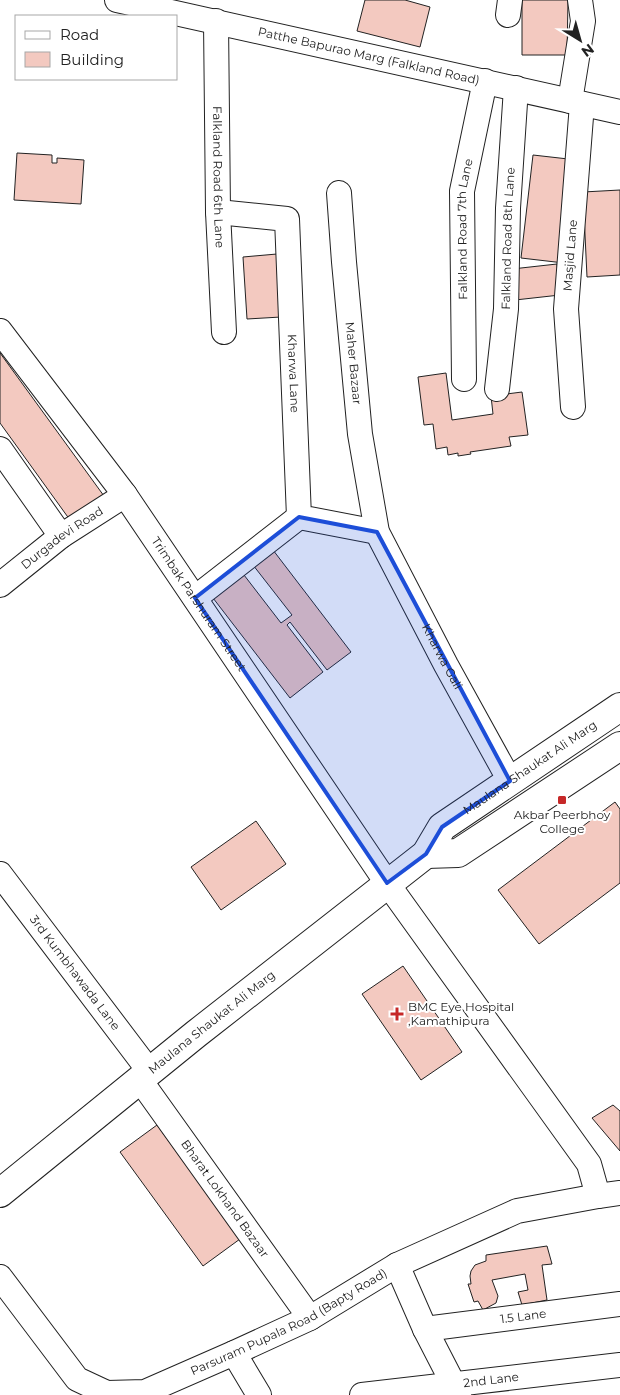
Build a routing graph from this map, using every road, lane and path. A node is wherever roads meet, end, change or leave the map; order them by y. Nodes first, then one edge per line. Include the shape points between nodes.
1 (117, 0) edge
2 (580, 0) edge
3 (216, 21) junction
4 (485, 81) junction
5 (516, 88) junction
6 (576, 102) junction
7 (620, 112) edge
8 (339, 194) dead end
9 (218, 212) junction
10 (0, 331) edge
11 (224, 332) dead end
12 (464, 378) dead end
13 (498, 389) dead end
14 (573, 407) dead end
15 (0, 450) edge
16 (125, 495) junction
17 (299, 517) junction
18 (377, 532) junction
19 (61, 536) junction
20 (0, 585) edge
21 (195, 598) junction
22 (620, 707) edge
23 (620, 746) edge
24 (510, 781) junction
25 (426, 854) junction
26 (0, 874) edge
27 (387, 883) junction
28 (145, 1076) junction
29 (3, 1184) edge
30 (609, 1194) edge
31 (397, 1265) junction
32 (0, 1277) edge
33 (620, 1304) edge
34 (310, 1318) junction
35 (425, 1329) junction
36 (234, 1353) junction
37 (620, 1365) edge
38 (456, 1390) edge
39 (108, 1394) edge
40 (259, 1395) edge
41 (362, 1395) edge

1 - 3 street, Patthe Bapurao Marg (Falkland Road)
2 - 6 street, Masjid Lane via 583,21
3 - 4 street, Patthe Bapurao Marg (Falkland Road)
3 - 9 street, Falkland Road 6th Lane
4 - 5 street, Patthe Bapurao Marg (Falkland Road)
4 - 12 street, Falkland Road 7th Lane via 462,191
5 - 6 street, Patthe Bapurao Marg (Falkland Road)
5 - 13 street, Falkland Road 8th Lane via 508,208 506,309
6 - 7 street, Patthe Bapurao Marg (Falkland Road)
6 - 14 street, Masjid Lane via 566,309
8 - 18 street, Maher Bazaar via 360,434
9 - 11 street, Falkland Road 6th Lane
9 - 17 street, Kharwa Lane via 287,219
10 - 16 street, Trimbak Parshuram Street
15 - 19 street
16 - 19 street, Durgadevi Road
16 - 21 street, Trimbak Parshuram Street
17 - 18 street
17 - 21 street
18 - 24 street, Kharwa Gali
19 - 20 street, Durgadevi Road
21 - 27 street, Trimbak Parshuram Street
22 - 24 main road, Maulana Shaukat Ali Marg
23 - 25 main road via 458,854
24 - 25 main road, Maulana Shaukat Ali Marg via 442,827
25 - 27 main road, Maulana Shaukat Ali Marg
26 - 28 street, 3rd Kumbhawada Lane
27 - 28 main road, Maulana Shaukat Ali Marg
27 - 30 street, Trimbak Parshuram Street
28 - 29 main road, Maulana Shaukat Ali Marg
28 - 34 street, Bharat Lokhand Bazaar
30 - 31 street, Parsuram Pupala Road (Bapty Road) via 517,1211
31 - 34 street, Parsuram Pupala Road (Bapty Road)
31 - 35 street
32 - 39 street, Parsuram Pupala Road (Bapty Road) via 77,1379
33 - 35 street, 1.5 Lane
34 - 36 street, Parsuram Pupala Road (Bapty Road)
35 - 38 street
36 - 39 street, Parsuram Pupala Road (Bapty Road) via 145,1392
36 - 40 street
37 - 38 street, 2nd Lane
38 - 41 street, 2nd Lane

